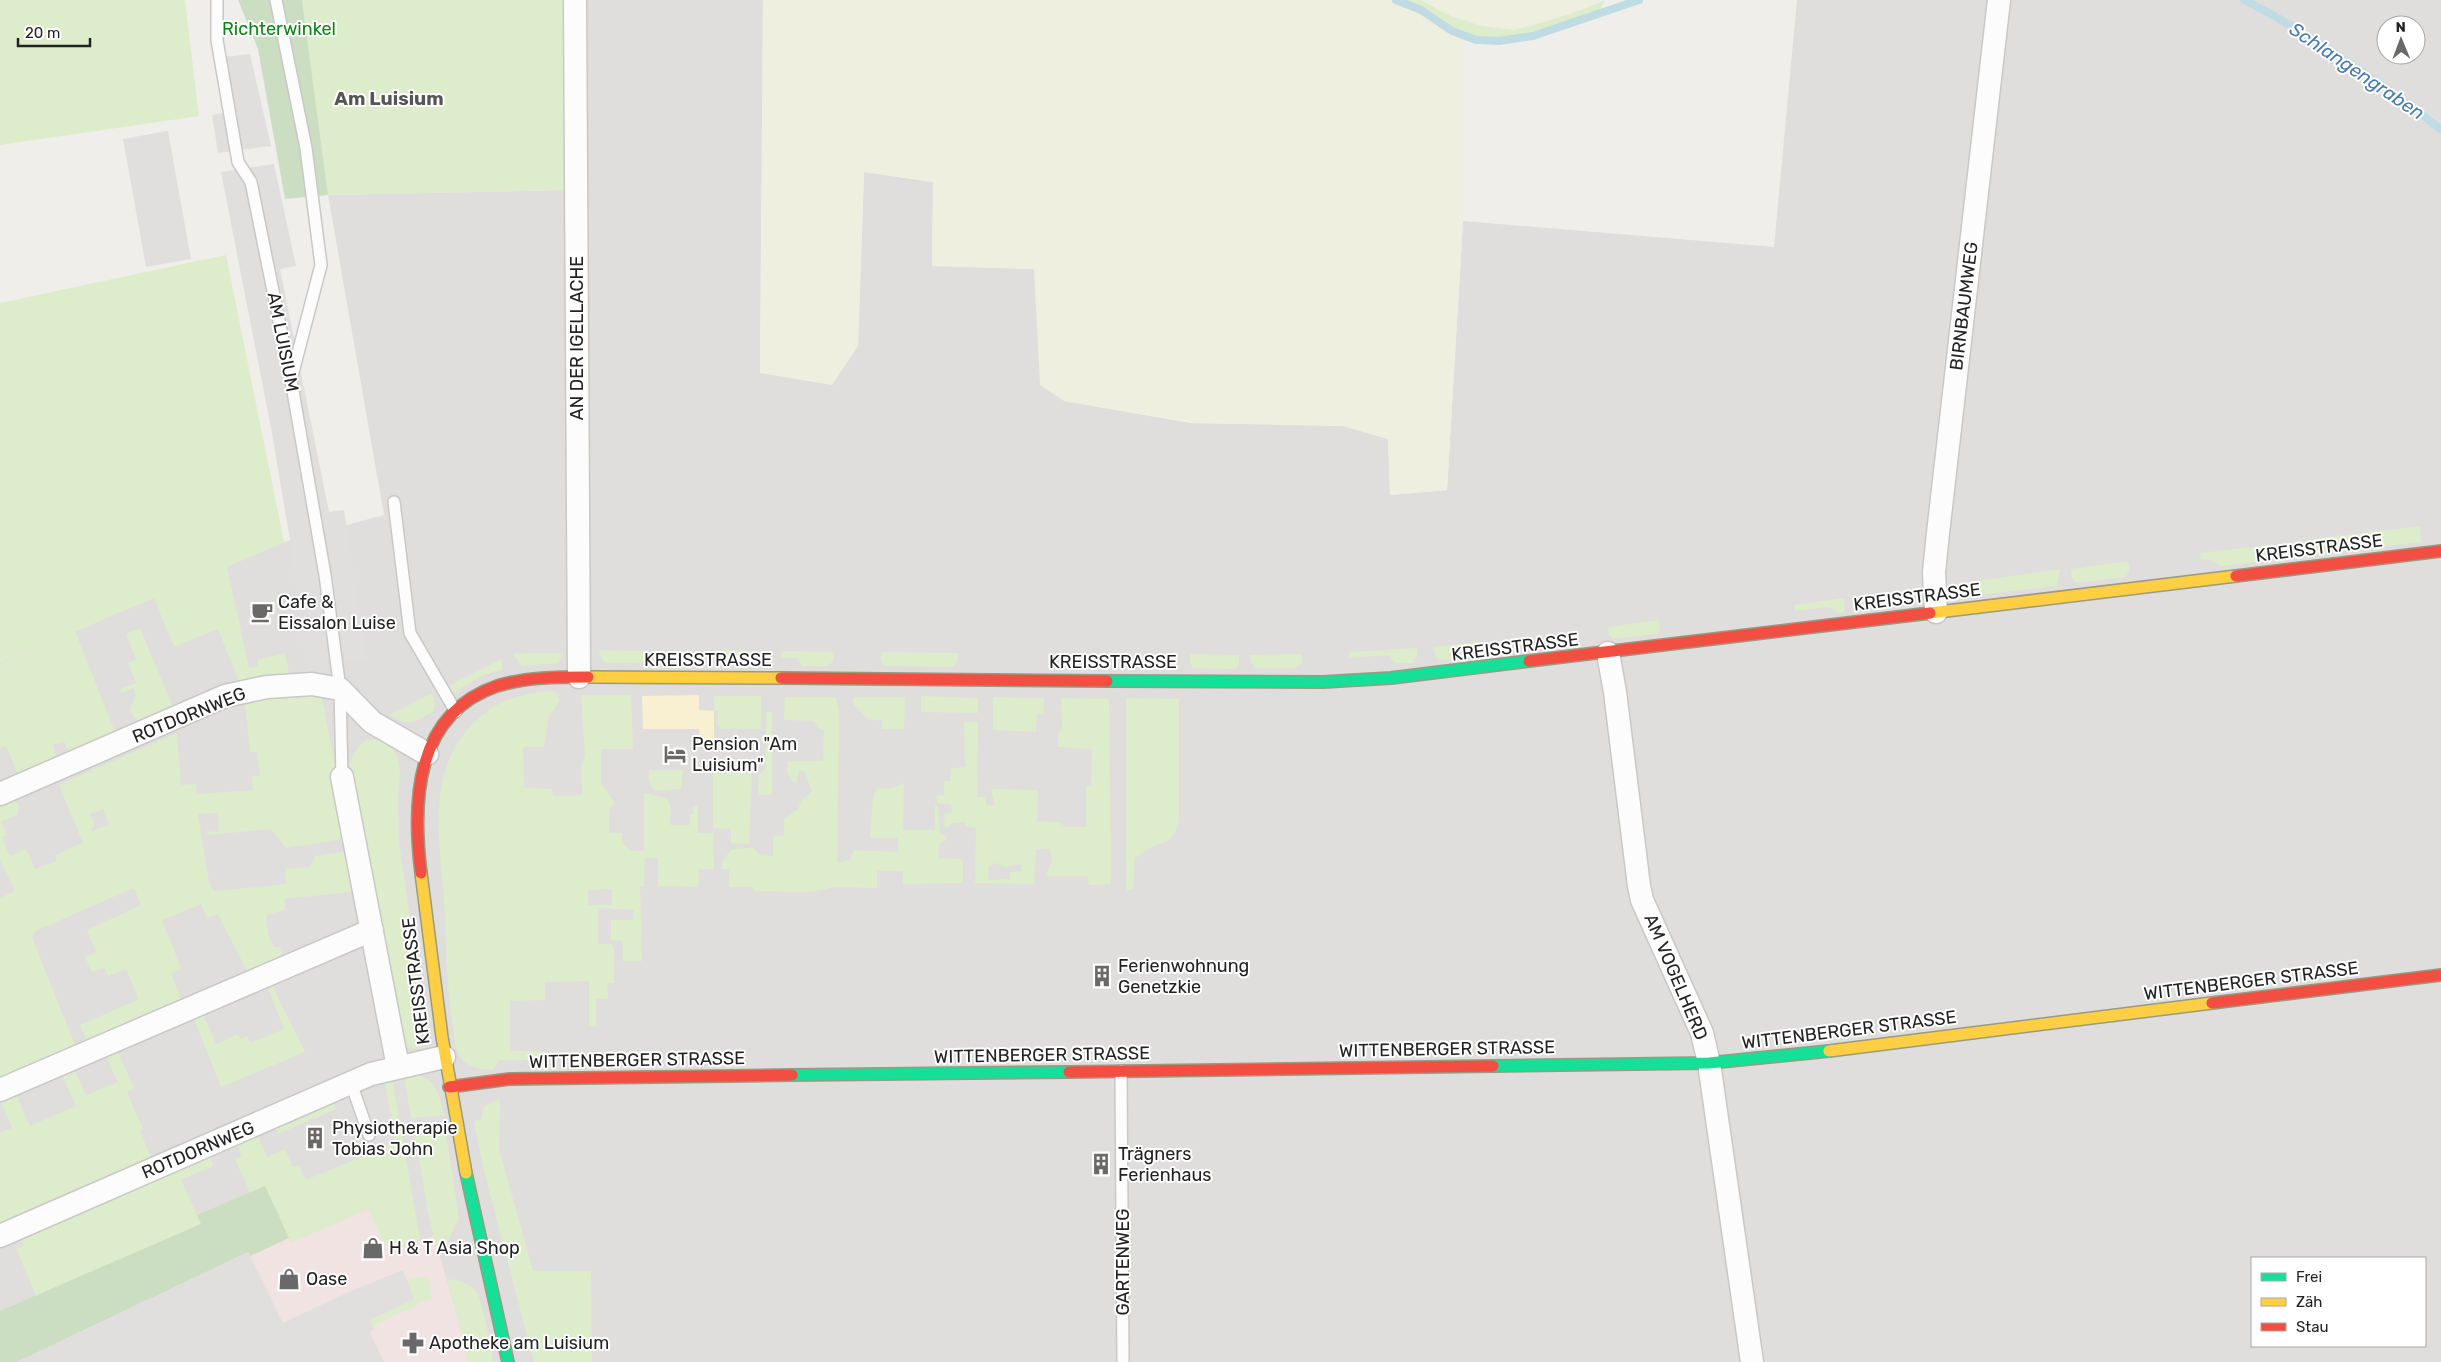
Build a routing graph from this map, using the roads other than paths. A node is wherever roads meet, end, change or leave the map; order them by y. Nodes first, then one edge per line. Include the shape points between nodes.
1 (217, 0) edge
2 (276, 0) edge
3 (575, 0) edge
4 (1999, 0) edge
5 (291, 380) junction
6 (394, 502) dead end
7 (2441, 551) edge
8 (1936, 612) junction
9 (1608, 653) junction
10 (578, 677) junction
11 (340, 689) junction
12 (456, 712) junction
13 (427, 754) junction
14 (342, 777) joint
15 (0, 794) edge
16 (372, 930) junction
17 (2441, 976) edge
18 (444, 1057) junction
19 (1709, 1063) junction
20 (398, 1067) junction
21 (1121, 1071) junction
22 (351, 1083) junction
23 (449, 1087) junction
24 (0, 1090) edge
25 (369, 1134) dead end
26 (0, 1236) edge
27 (508, 1362) edge
28 (1123, 1362) edge
29 (1752, 1362) edge

1 - 5 lane, AM LUISIUM via 217,40 238,162 252,182
2 - 5 lane via 306,148 321,265
3 - 10 street, AN DER IGELLACHE
4 - 8 street, BIRNBAUMWEG via 1938,533 1934,572
5 - 11 lane, AM LUISIUM via 325,575
6 - 12 lane via 410,633
7 - 8 main road, KREISSTRASSE
8 - 9 main road, KREISSTRASSE
9 - 10 main road, KREISSTRASSE via 1451,672 1323,682
9 - 19 street, AM VOGELHERD via 1642,900 1702,1033
10 - 12 main road, KREISSTRASSE via 505,682 484,691
11 - 13 street via 372,722
11 - 14 lane, AM LUISIUM
11 - 15 street, ROTDORNWEG via 300,684 225,696
12 - 13 main road, KREISSTRASSE via 435,737
13 - 18 main road, KREISSTRASSE via 419,777 416,805 431,966
14 - 16 street
16 - 20 street
16 - 24 street
17 - 19 main road, WITTENBERGER STRASSE
18 - 20 street, ROTDORNWEG
18 - 23 main road, KREISSTRASSE
19 - 21 main road, WITTENBERGER STRASSE
19 - 29 street, AM VOGELHERD
20 - 22 street, ROTDORNWEG
21 - 23 main road, WITTENBERGER STRASSE via 510,1079
21 - 28 lane, GARTENWEG
22 - 25 lane
22 - 26 street, ROTDORNWEG
23 - 27 main road, KREISSTRASSE via 482,1253

